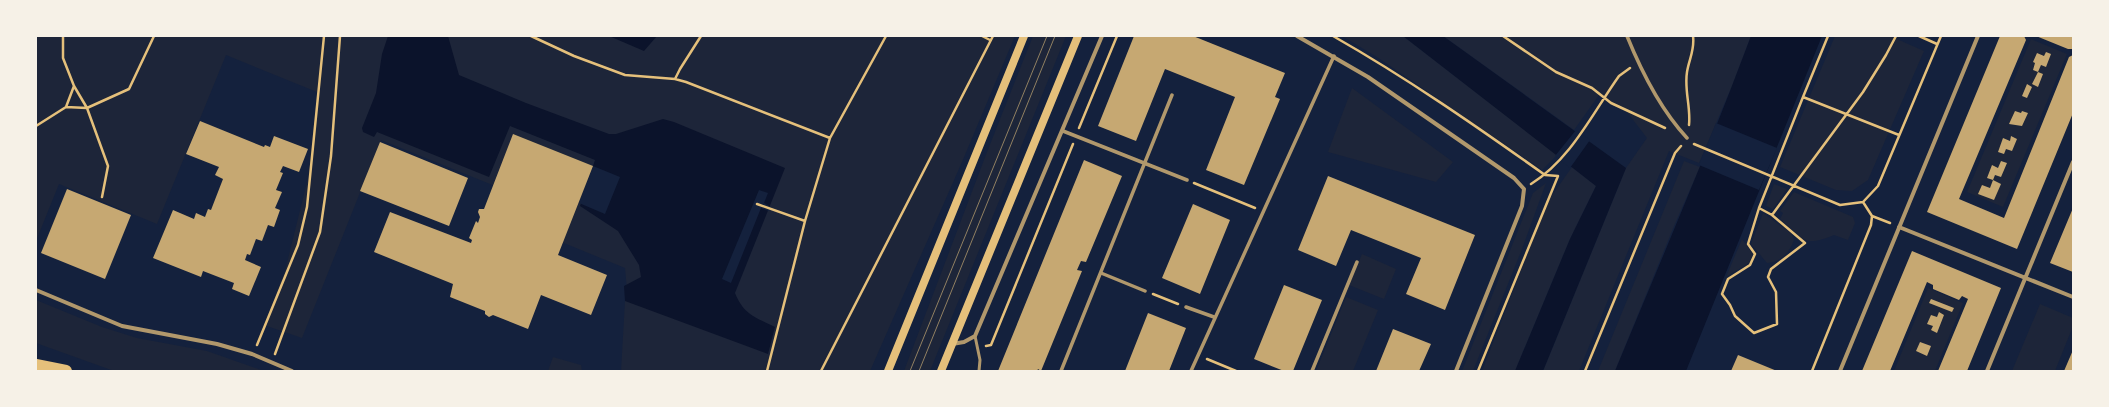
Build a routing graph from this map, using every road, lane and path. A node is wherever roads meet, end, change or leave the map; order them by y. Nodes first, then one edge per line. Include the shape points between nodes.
1 (63, 36) edge
2 (154, 36) edge
3 (324, 36) edge
4 (340, 36) edge
5 (531, 36) edge
6 (701, 36) edge
7 (886, 36) edge
8 (982, 36) edge
9 (992, 36) edge
10 (1024, 36) edge
11 (1078, 36) edge
12 (1102, 36) edge
13 (1117, 36) edge
14 (1297, 36) edge
15 (1333, 36) edge
16 (1503, 36) edge
17 (1627, 36) edge
18 (1694, 36) edge
19 (1828, 36) edge
20 (1896, 36) edge
21 (1920, 36) edge
22 (1941, 36) edge
23 (1978, 36) edge
24 (990, 40) junction
25 (1937, 44) junction
26 (1334, 56) junction
27 (1638, 63) junction
28 (676, 79) junction
29 (74, 86) junction
30 (1172, 95) dead end
31 (1803, 97) junction
32 (1604, 98) junction
33 (66, 107) junction
34 (87, 108) junction
35 (1845, 115) junction
36 (36, 126) edge
37 (1063, 131) junction
38 (1899, 135) junction
39 (1076, 136) junction
40 (830, 138) junction
41 (1687, 138) junction
42 (1705, 149) dead end
43 (2073, 162) edge
44 (1144, 163) junction
45 (1545, 175) junction
46 (1771, 177) junction
47 (1187, 180) joint
48 (1794, 186) junction
49 (1524, 189) junction
50 (102, 197) dead end
51 (1863, 202) junction
52 (757, 204) dead end
53 (1759, 208) junction
54 (1265, 211) junction
55 (1772, 215) junction
56 (1872, 216) junction
57 (805, 222) junction
58 (1899, 227) junction
59 (1357, 262) dead end
60 (1101, 273) junction
61 (2026, 278) junction
62 (36, 290) edge
63 (1145, 291) joint
64 (2073, 298) edge
65 (1186, 307) joint
66 (1214, 317) junction
67 (976, 336) junction
68 (952, 344) junction
69 (977, 348) junction
70 (252, 354) junction
71 (1197, 356) junction
72 (272, 362) junction
73 (36, 365) edge
74 (66, 371) edge
75 (292, 371) edge
76 (767, 371) edge
77 (821, 371) edge
78 (888, 371) edge
79 (942, 371) edge
80 (980, 371) edge
81 (1061, 371) edge
82 (1191, 371) edge
83 (1236, 371) edge
84 (1312, 371) edge
85 (1456, 371) edge
86 (1478, 371) edge
87 (1585, 371) edge
88 (1812, 371) edge
89 (1840, 371) edge
90 (1987, 371) edge

1 - 29 path via 63,58
2 - 34 path via 129,89
3 - 70 path via 307,207 298,245 261,338
4 - 72 path via 331,156 320,232
5 - 28 path via 625,75
6 - 28 path
7 - 40 path
8 - 24 path
9 - 24 path
10 - 78 main road
11 - 68 main road
12 - 37 street
13 - 39 path
14 - 26 street
15 - 45 path via 1458,114
16 - 32 path via 1556,72 1592,88
17 - 27 street
18 - 41 path via 1695,46 1687,73 1690,115
19 - 31 path
20 - 35 path
21 - 25 path
22 - 25 path
23 - 58 street
24 - 77 path
25 - 38 path
26 - 49 street via 1368,76 1476,151 1514,178
26 - 54 street
27 - 32 path via 1619,76
27 - 41 street via 1646,79
28 - 40 path
29 - 33 path
29 - 34 path
30 - 44 street
31 - 35 path
31 - 46 path
32 - 41 path
32 - 45 path via 1571,147
33 - 34 path
33 - 36 path
34 - 50 path via 108,166
35 - 38 path
35 - 48 path
37 - 39 street
37 - 67 street
38 - 51 path via 1878,186
39 - 44 street
39 - 69 path via 991,345
40 - 57 path
41 - 87 path via 1675,153
42 - 46 path
43 - 61 street
44 - 47 street
44 - 60 street
45 - 49 path
45 - 86 path via 1558,176
46 - 48 path
46 - 53 path
47 - 54 path
48 - 51 path via 1840,205
48 - 55 path
49 - 85 street via 1522,206
51 - 56 path
52 - 57 path
53 - 55 path
53 - 55 path via 1748,244 1755,254 1750,265 1728,278 1722,294 1735,316 1754,333 1777,324 1776,292 1768,277 1771,270 1805,243
54 - 66 street
56 - 58 path
56 - 88 path via 1871,225
57 - 76 path
58 - 61 street
58 - 89 street
59 - 84 street
60 - 63 street
60 - 81 street
61 - 64 street
61 - 90 street
62 - 70 street via 122,326 217,344
63 - 65 path
65 - 66 street
66 - 71 street
67 - 68 street
67 - 69 lane
68 - 79 main road
69 - 80 lane
70 - 72 street
71 - 82 street
71 - 83 path
72 - 75 street
73 - 74 highway

